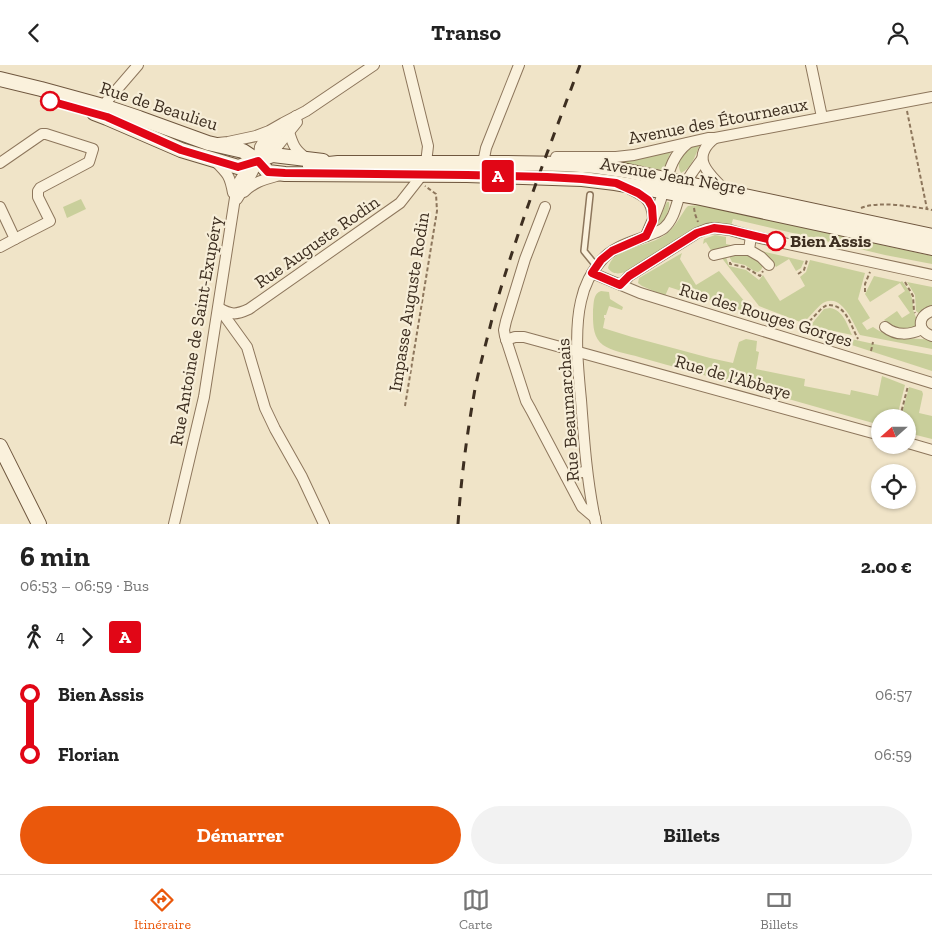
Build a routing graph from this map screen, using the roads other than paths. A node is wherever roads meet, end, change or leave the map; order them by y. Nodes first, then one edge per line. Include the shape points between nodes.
1 (138, 65) edge
2 (374, 65) edge
3 (408, 65) edge
4 (518, 65) edge
5 (811, 65) edge
6 (0, 79) edge
7 (0, 87) edge
8 (932, 97) edge
9 (306, 111) junction
10 (103, 113) junction
11 (296, 116) junction
12 (822, 117) junction
13 (283, 123) junction
14 (289, 133) junction
15 (715, 138) junction
16 (689, 142) junction
17 (208, 143) junction
18 (212, 159) junction
19 (306, 159) junction
20 (702, 159) junction
21 (258, 161) junction
22 (0, 163) edge
23 (338, 163) junction
24 (483, 163) junction
25 (508, 163) junction
26 (285, 173) junction
27 (422, 173) junction
28 (616, 183) junction
29 (665, 185) junction
30 (683, 188) junction
31 (726, 191) junction
32 (590, 195) dead end
33 (235, 202) junction
34 (0, 207) edge
35 (545, 207) dead end
36 (653, 221) junction
37 (932, 235) edge
38 (646, 236) junction
39 (751, 236) junction
40 (15, 239) junction
41 (0, 247) edge
42 (932, 248) edge
43 (748, 250) junction
44 (714, 255) dead end
45 (768, 264) road end
46 (595, 270) junction
47 (932, 275) edge
48 (620, 285) junction
49 (219, 308) junction
50 (932, 311) edge
51 (922, 325) junction
52 (885, 327) dead end
53 (215, 329) junction
54 (932, 336) edge
55 (506, 340) junction
56 (247, 347) junction
57 (577, 352) junction
58 (932, 383) edge
59 (871, 432) edge
60 (916, 445) edge
61 (0, 446) edge
62 (932, 450) edge
63 (587, 471) junction
64 (566, 476) junction
65 (595, 521) edge
66 (38, 524) edge
67 (174, 524) edge
68 (324, 524) edge

1 - 10 street
2 - 9 street
3 - 27 street via 428,146
4 - 24 street
5 - 12 street
6 - 10 main road, Rue de Beaulieu via 41,89
7 - 10 main road, Rue de Beaulieu
8 - 12 street, Avenue des Étourneaux
9 - 11 street
9 - 14 street
10 - 17 main road, Rue de Beaulieu via 139,118
10 - 18 main road, Rue de Beaulieu via 181,150
10 - 21 main road via 180,141
11 - 13 street
11 - 21 street via 278,133
12 - 15 street, Avenue des Étourneaux
13 - 17 street via 256,136
13 - 21 street via 264,140
14 - 19 street via 296,151
14 - 21 street
15 - 16 street, Avenue des Étourneaux
15 - 20 street, Rue Beaumarchais via 708,143
16 - 25 street, Avenue des Étourneaux via 634,155 533,158
16 - 29 street via 678,152
17 - 21 main road, Rue de Beaulieu via 243,151
18 - 21 main road, Rue de Beaulieu via 238,167
18 - 33 street, Rue de Beaulieu via 230,178
19 - 21 main road, Avenue Jean Nègre via 273,155
19 - 23 main road, Avenue Jean Nègre
20 - 30 street, Rue Beaumarchais
20 - 31 street via 707,171
21 - 23 main road, Avenue Jean Nègre via 274,166
21 - 26 main road, Avenue Jean Nègre via 268,172
21 - 33 street, Rue Antoine de Saint-Exupéry via 242,175
22 - 40 street via 42,134 93,149 89,162 38,191 50,221
23 - 27 main road, Avenue Jean Nègre
24 - 25 main road, Avenue Jean Nègre
24 - 27 main road, Avenue Jean Nègre
25 - 29 main road, Avenue Jean Nègre via 624,169
26 - 27 main road, Avenue Jean Nègre
26 - 33 street via 251,185
27 - 28 main road, Avenue Jean Nègre
27 - 49 street, Rue Auguste Rodin via 400,203 249,309 230,314
28 - 29 main road, Avenue Jean Nègre
28 - 36 street via 648,200
29 - 30 main road, Avenue Jean Nègre
29 - 36 street
30 - 31 main road, Avenue Jean Nègre
30 - 38 street, Rue Beaumarchais via 665,227
30 - 42 main road, Avenue Jean Nègre
31 - 37 main road, Avenue Jean Nègre
32 - 46 lane via 584,251
33 - 49 street, Rue Antoine de Saint-Exupéry
34 - 40 street
35 - 55 street via 506,321
36 - 38 street
38 - 46 street, Rue Beaumarchais via 612,251
39 - 43 street
39 - 47 street
39 - 48 street via 714,228 697,233
40 - 41 street
43 - 44 street
43 - 45 street
46 - 48 street, Rue des Rouges Gorges
46 - 57 street, Rue Beaumarchais via 580,303
48 - 58 street, Rue des Rouges Gorges
49 - 53 street, Rue Antoine de Saint-Exupéry
49 - 56 street
50 - 51 street via 925,314
51 - 52 street via 908,334
51 - 54 street
53 - 56 street via 230,332
53 - 67 street, Rue Antoine de Saint-Exupéry via 204,397
55 - 57 street, Rue de l'Abbaye via 524,337
55 - 64 street via 526,401
56 - 68 street via 265,408
57 - 59 street, Rue de l'Abbaye
57 - 63 street, Rue Beaumarchais
60 - 62 street
61 - 66 main road
63 - 64 street
63 - 65 street, Rue Beaumarchais
64 - 65 street via 582,507

